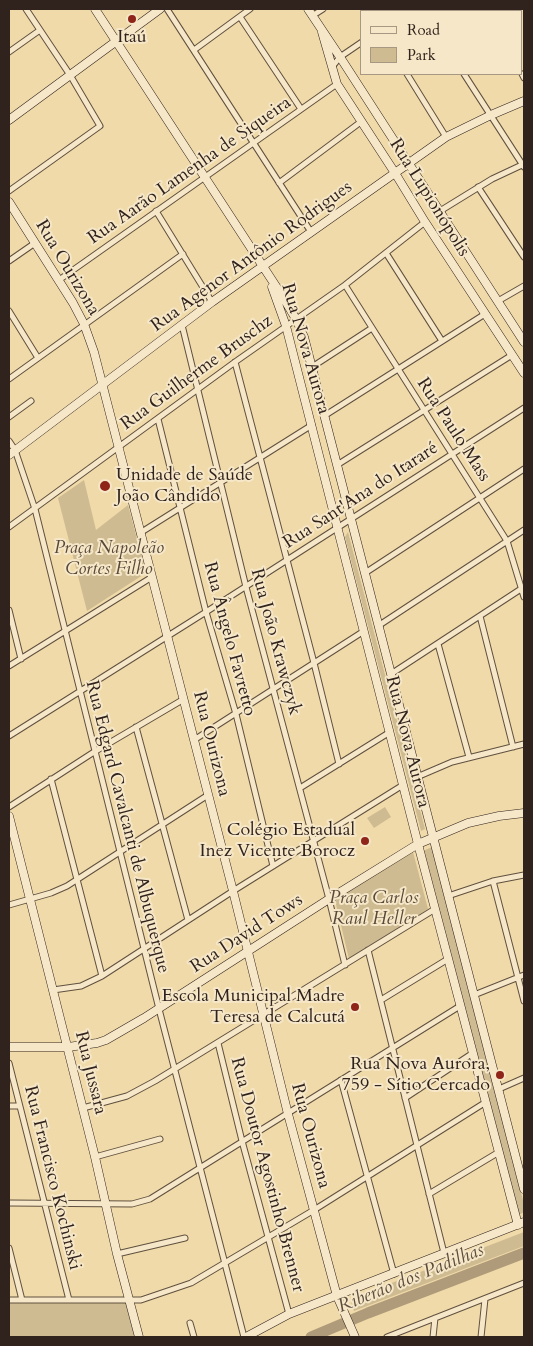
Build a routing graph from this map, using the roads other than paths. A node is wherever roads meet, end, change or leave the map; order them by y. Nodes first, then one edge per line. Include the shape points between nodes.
1 (26, 9) edge
2 (95, 9) edge
3 (160, 9) edge
4 (167, 9) edge
5 (250, 9) edge
6 (323, 9) edge
7 (310, 12) edge
8 (240, 17) junction
9 (40, 30) junction
10 (322, 32) junction
11 (116, 41) junction
12 (360, 43) edge
13 (194, 50) junction
14 (9, 52) edge
15 (340, 56) junction
16 (332, 66) junction
17 (70, 75) junction
18 (408, 75) edge
19 (465, 75) edge
20 (337, 84) junction
21 (524, 101) edge
22 (301, 109) junction
23 (491, 115) junction
24 (9, 120) edge
25 (362, 121) junction
26 (446, 137) junction
27 (252, 143) junction
28 (409, 163) junction
29 (524, 165) edge
30 (396, 173) junction
31 (204, 177) junction
32 (279, 183) junction
33 (478, 187) junction
34 (9, 191) edge
35 (9, 202) edge
36 (156, 211) junction
37 (440, 211) junction
38 (424, 222) junction
39 (311, 232) junction
40 (35, 243) junction
41 (386, 253) junction
42 (183, 254) junction
43 (524, 257) edge
44 (9, 261) edge
45 (263, 267) junction
46 (59, 280) junction
47 (345, 284) junction
48 (524, 286) edge
49 (498, 301) junction
50 (212, 302) junction
51 (9, 311) edge
52 (485, 314) junction
53 (10, 318) edge
54 (296, 319) junction
55 (84, 324) junction
56 (182, 325) junction
57 (286, 326) junction
58 (372, 328) junction
59 (442, 341) junction
60 (524, 342) edge
61 (512, 354) junction
62 (38, 358) junction
63 (235, 362) junction
64 (312, 367) junction
65 (398, 369) junction
66 (524, 373) edge
67 (9, 379) edge
68 (103, 385) junction
69 (198, 390) junction
70 (31, 401) dead end
71 (524, 408) edge
72 (424, 410) junction
73 (324, 416) junction
74 (9, 417) edge
75 (158, 418) junction
76 (312, 425) junction
77 (9, 441) edge
78 (119, 447) junction
79 (12, 452) edge
80 (452, 454) junction
81 (260, 458) junction
82 (337, 465) junction
83 (524, 469) edge
84 (220, 483) junction
85 (480, 498) junction
86 (35, 508) junction
87 (180, 508) junction
88 (351, 519) junction
89 (9, 528) edge
90 (338, 528) junction
91 (524, 530) edge
92 (140, 533) junction
93 (507, 541) junction
94 (286, 561) junction
95 (365, 573) junction
96 (152, 577) junction
97 (246, 586) junction
98 (523, 588) edge
99 (524, 597) edge
100 (9, 610) edge
101 (206, 612) junction
102 (480, 616) junction
103 (378, 626) junction
104 (364, 631) junction
105 (65, 632) junction
106 (168, 636) junction
107 (438, 644) junction
108 (21, 659) junction
109 (314, 663) junction
110 (9, 666) edge
111 (391, 674) junction
112 (273, 690) junction
113 (79, 692) junction
114 (184, 699) junction
115 (397, 700) junction
116 (383, 705) junction
117 (236, 714) junction
118 (136, 727) junction
119 (390, 732) junction
120 (9, 736) edge
121 (194, 740) junction
122 (524, 744) edge
123 (513, 747) junction
124 (94, 752) junction
125 (470, 758) junction
126 (339, 764) junction
127 (417, 777) junction
128 (51, 779) junction
129 (403, 786) junction
130 (300, 788) junction
131 (208, 795) junction
132 (9, 807) edge
133 (524, 813) edge
134 (9, 816) edge
135 (162, 824) junction
136 (433, 838) junction
137 (314, 841) junction
138 (418, 844) junction
139 (119, 852) junction
140 (273, 866) junction
141 (524, 875) edge
142 (78, 879) junction
143 (493, 881) junction
144 (233, 891) junction
145 (448, 896) junction
146 (329, 899) junction
147 (30, 900) junction
148 (9, 906) edge
149 (435, 909) junction
150 (188, 920) junction
151 (456, 925) junction
152 (441, 932) junction
153 (460, 941) junction
154 (445, 946) junction
155 (144, 948) junction
156 (368, 950) junction
157 (247, 951) junction
158 (448, 959) junction
159 (345, 965) junction
160 (524, 975) edge
161 (102, 976) junction
162 (518, 976) junction
163 (53, 990) junction
164 (474, 995) junction
165 (381, 1000) junction
166 (524, 1001) edge
167 (460, 1006) junction
168 (159, 1009) junction
169 (264, 1015) junction
170 (218, 1043) junction
171 (9, 1047) edge
172 (68, 1047) junction
173 (393, 1048) junction
174 (473, 1053) junction
175 (9, 1063) edge
176 (175, 1069) junction
177 (524, 1078) edge
178 (342, 1080) junction
179 (499, 1090) junction
180 (405, 1098) junction
181 (486, 1102) junction
182 (9, 1106) edge
183 (19, 1106) junction
184 (83, 1108) junction
185 (288, 1114) junction
186 (160, 1139) dead end
187 (242, 1142) junction
188 (417, 1145) junction
189 (499, 1152) junction
190 (95, 1157) junction
191 (201, 1167) junction
192 (367, 1176) junction
193 (524, 1189) edge
194 (430, 1194) junction
195 (9, 1203) edge
196 (45, 1203) junction
197 (106, 1204) junction
198 (314, 1210) junction
199 (521, 1224) edge
200 (268, 1237) junction
201 (186, 1238) dead end
202 (9, 1248) edge
203 (444, 1253) junction
204 (118, 1254) junction
205 (225, 1263) junction
206 (394, 1274) junction
207 (524, 1283) edge
208 (334, 1284) junction
209 (345, 1292) junction
210 (337, 1296) junction
211 (485, 1299) junction
212 (9, 1300) edge
213 (22, 1300) junction
214 (69, 1300) junction
215 (130, 1300) junction
216 (289, 1314) junction
217 (435, 1318) junction
218 (190, 1323) dead end
219 (354, 1335) edge
220 (139, 1337) edge
221 (194, 1337) edge
222 (245, 1337) edge
223 (387, 1337) edge
224 (433, 1337) edge
225 (481, 1337) edge

1 - 9 street
2 - 11 main road, Rua Nova Aurora
3 - 11 main road
4 - 13 street
5 - 8 street
6 - 7 street
7 - 10 main road, Rua Lupionópolis
8 - 13 street
8 - 22 street
9 - 14 street
9 - 17 street
10 - 15 main road, Rua Lupionópolis
10 - 16 main road, Rua Lupionópolis
11 - 17 main road
11 - 31 main road, Rua Nova Aurora
12 - 15 street
13 - 27 street
15 - 16 street
15 - 28 main road, Rua Lupionópolis
16 - 20 main road, Rua Lupionópolis
17 - 24 main road
17 - 34 street via 100,126
18 - 26 street
19 - 23 street
20 - 22 street, Rua Aarão Lamenha de Siqueira
20 - 25 main road, Rua Lupionópolis
21 - 23 main road, Rua Agenor Antônio Rodrigues
22 - 27 street, Rua Aarão Lamenha de Siqueira
23 - 26 main road, Rua Agenor Antônio Rodrigues
23 - 29 street
25 - 30 main road, Rua Lupionópolis
25 - 32 street
26 - 28 main road, Rua Agenor Antônio Rodrigues
27 - 31 street, Rua Aarão Lamenha de Siqueira
27 - 32 street
28 - 30 main road, Rua Agenor Antônio Rodrigues
28 - 37 main road, Rua Lupionópolis
29 - 33 street
30 - 38 main road, Rua Lupionópolis
30 - 39 main road, Rua Agenor Antônio Rodrigues
31 - 36 street, Rua Aarão Lamenha de Siqueira
31 - 45 main road, Rua Nova Aurora
32 - 39 street
33 - 37 street
33 - 43 street
35 - 40 main road, Rua Ourizona
36 - 42 street
36 - 46 street, Rua Aarão Lamenha de Siqueira
37 - 49 main road, Rua Lupionópolis
38 - 41 street, Rua Guilherme Bruschz
38 - 52 main road, Rua Lupionópolis
39 - 45 main road, Rua Agenor Antônio Rodrigues
40 - 44 street
40 - 46 main road, Rua Ourizona
41 - 47 street, Rua Guilherme Bruschz
41 - 59 street
42 - 50 street
42 - 55 street
45 - 50 main road, Rua Agenor Antônio Rodrigues
45 - 54 main road, Rua Nova Aurora
45 - 57 main road, Rua Nova Aurora
46 - 55 main road, Rua Ourizona
47 - 54 street, Rua Guilherme Bruschz
47 - 58 street, Rua Paulo Mass
48 - 49 street
49 - 60 main road, Rua Lupionópolis
50 - 56 main road, Rua Agenor Antônio Rodrigues
51 - 53 street
52 - 59 street
52 - 61 main road, Rua Lupionópolis
53 - 62 street
54 - 57 street, Rua Guilherme Bruschz
54 - 64 main road, Rua Nova Aurora
55 - 62 street
55 - 68 main road, Rua Ourizona
56 - 68 main road, Rua Agenor Antônio Rodrigues
56 - 69 street, Rua João Krawczyk
57 - 63 street, Rua Guilherme Bruschz
57 - 76 main road, Rua Nova Aurora
58 - 64 street, Rua Nova Aurora
58 - 65 street, Rua Paulo Mass
59 - 65 street
61 - 66 main road, Rua Lupionópolis
61 - 72 street
62 - 67 street
63 - 69 street, Rua Guilherme Bruschz
63 - 81 street
64 - 73 main road, Rua Nova Aurora
65 - 72 street, Rua Paulo Mass
65 - 73 street
68 - 78 main road, Rua Ourizona
68 - 79 main road, Rua Agenor Antônio Rodrigues
69 - 75 street, Rua Guilherme Bruschz
69 - 84 street, Rua João Krawczyk
70 - 74 street
71 - 80 street, Rua Sant'Ana do Itararé
72 - 80 street, Rua Paulo Mass
72 - 82 street
73 - 82 main road, Rua Nova Aurora
75 - 78 street, Rua Guilherme Bruschz
75 - 87 street, Rua Ângelo Favretto
76 - 81 street
76 - 90 main road, Rua Nova Aurora
77 - 79 street, Rua Edgard Cavalcanti de Albuquerque
78 - 86 street, Rua Guilherme Bruschz
78 - 92 main road, Rua Ourizona
79 - 86 street, Rua Edgard Cavalcanti de Albuquerque
80 - 85 street, Rua Paulo Mass
80 - 88 street, Rua Sant'Ana do Itararé
81 - 84 street
81 - 94 street
82 - 88 main road, Rua Nova Aurora
83 - 85 street
84 - 87 street
84 - 97 street, Rua João Krawczyk
85 - 93 street, Rua Paulo Mass
85 - 95 street
86 - 89 street, Rua Guilherme Bruschz
86 - 105 street, Rua Edgard Cavalcanti de Albuquerque
87 - 92 street
87 - 101 street, Rua Ângelo Favretto
88 - 90 street, Rua Sant'Ana do Itararé
88 - 95 main road, Rua Nova Aurora
90 - 94 street, Rua Sant'Ana do Itararé
90 - 104 main road, Rua Nova Aurora
91 - 93 street
92 - 96 main road, Rua Ourizona
93 - 98 street, Rua Paulo Mass
93 - 103 street
94 - 97 street, Rua Sant'Ana do Itararé
94 - 109 street
95 - 103 main road, Rua Nova Aurora
96 - 105 street
96 - 106 main road, Rua Ourizona
97 - 101 street, Rua Sant'Ana do Itararé
97 - 112 street, Rua João Krawczyk
98 - 99 street, Rua Paulo Mass
98 - 102 street
100 - 108 street
101 - 106 street, Rua Sant'Ana do Itararé
101 - 117 street, Rua Ângelo Favretto
102 - 107 street
102 - 123 street
103 - 111 main road, Rua Nova Aurora
104 - 109 street
104 - 116 main road, Rua Nova Aurora
105 - 108 street
105 - 113 street, Rua Edgard Cavalcanti de Albuquerque
106 - 113 street, Rua Sant'Ana do Itararé
106 - 114 main road, Rua Ourizona
107 - 111 street
107 - 125 street
108 - 110 street
109 - 112 street
109 - 126 street
111 - 115 main road, Rua Nova Aurora
112 - 117 street
112 - 130 street, Rua João Krawczyk
113 - 120 street, Rua Sant'Ana do Itararé
113 - 124 street, Rua Edgard Cavalcanti de Albuquerque
114 - 118 street
114 - 121 main road, Rua Ourizona
115 - 116 main road
115 - 127 main road, Rua Nova Aurora
116 - 119 main road, Rua Nova Aurora
117 - 121 street
117 - 140 street, Rua Ângelo Favretto
118 - 124 street
118 - 135 street
119 - 126 street
119 - 129 main road, Rua Nova Aurora
121 - 131 main road, Rua Ourizona
122 - 123 street
123 - 125 street
124 - 128 street
124 - 139 street, Rua Edgard Cavalcanti de Albuquerque
125 - 127 street
126 - 130 street
127 - 136 main road, Rua Nova Aurora
128 - 132 street
128 - 142 street
129 - 137 street
129 - 138 main road, Rua Nova Aurora
130 - 137 street, Rua João Krawczyk
131 - 135 street
131 - 144 main road, Rua Ourizona
133 - 136 main road, Rua David Tows via 468,823
134 - 147 main road, Rua Jussara
135 - 139 street
135 - 150 street
136 - 138 main road, Rua David Tows
136 - 145 main road, Rua Nova Aurora
137 - 140 street
137 - 146 street, Rua João Krawczyk
138 - 146 main road, Rua David Tows
138 - 149 main road, Rua Nova Aurora
139 - 142 street
139 - 155 street, Rua Edgard Cavalcanti de Albuquerque
140 - 144 street
141 - 143 street
142 - 147 street
142 - 161 street
143 - 145 street
143 - 162 street
144 - 150 street
144 - 157 main road, Rua Ourizona
145 - 151 main road, Rua Nova Aurora
146 - 157 main road, Rua David Tows
146 - 159 street, Rua João Krawczyk
147 - 148 street
147 - 163 main road, Rua Jussara
149 - 152 main road, Rua Nova Aurora
149 - 156 street
150 - 155 street
151 - 152 main road via 448,932
151 - 153 main road, Rua Nova Aurora
152 - 154 main road, Rua Nova Aurora
153 - 154 main road via 454,938
153 - 164 main road, Rua Nova Aurora
154 - 158 main road, Rua Nova Aurora
155 - 161 street
155 - 168 street, Rua Edgard Cavalcanti de Albuquerque
156 - 159 street
156 - 165 street
157 - 168 main road, Rua David Tows
157 - 169 main road, Rua Ourizona
158 - 165 street
158 - 167 main road, Rua Nova Aurora
159 - 169 street
160 - 162 street
161 - 163 street via 81,986
162 - 164 street
162 - 166 street
163 - 172 main road, Rua Jussara
164 - 179 main road, Rua Nova Aurora
165 - 173 street
167 - 173 street
167 - 174 main road, Rua Nova Aurora
168 - 172 main road, Rua David Tows via 106,1040
168 - 176 street, Rua Edgard Cavalcanti de Albuquerque
169 - 170 street
169 - 185 main road, Rua Ourizona
170 - 176 street
170 - 187 street, Rua Doutor Agostinho Brenner
171 - 172 main road, Rua David Tows
172 - 184 main road, Rua Jussara
173 - 178 street
173 - 180 street
174 - 180 street
174 - 181 main road, Rua Nova Aurora
175 - 183 street, Rua Francisco Kochinski
176 - 184 street via 127,1096
176 - 191 street, Rua Edgard Cavalcanti de Albuquerque
177 - 179 street
178 - 185 street
178 - 192 street
179 - 193 main road, Rua Nova Aurora
180 - 188 street
181 - 188 street
181 - 189 main road, Rua Nova Aurora
182 - 183 street
183 - 196 street, Rua Francisco Kochinski
184 - 190 main road, Rua Jussara
185 - 187 street
185 - 198 main road, Rua Ourizona
186 - 190 street
187 - 191 street
187 - 200 street, Rua Doutor Agostinho Brenner
188 - 192 street
188 - 194 street
189 - 194 street
189 - 199 main road, Rua Nova Aurora
190 - 197 main road, Rua Jussara
191 - 197 street via 150,1199 132,1204
191 - 205 street, Rua Edgard Cavalcanti de Albuquerque
192 - 198 street
192 - 206 street
194 - 203 street
195 - 196 street
196 - 197 street
196 - 214 street, Rua Francisco Kochinski
197 - 204 main road, Rua Jussara
198 - 200 street
198 - 208 main road, Rua Ourizona
199 - 203 main road
200 - 205 street
200 - 216 street, Rua Doutor Agostinho Brenner
201 - 204 street
202 - 213 street
203 - 206 main road
204 - 215 main road, Rua Jussara
205 - 215 street via 191,1283 141,1300
205 - 222 street, Rua Edgard Cavalcanti de Albuquerque
206 - 209 main road
207 - 211 street
208 - 209 main road
208 - 210 main road, Rua Ourizona
209 - 210 main road
210 - 216 main road
210 - 219 main road, Rua Ourizona
211 - 217 street
211 - 225 street
212 - 213 street
213 - 214 street
214 - 215 street
215 - 220 main road, Rua Jussara
216 - 222 main road
217 - 223 street
217 - 224 street
218 - 221 street

